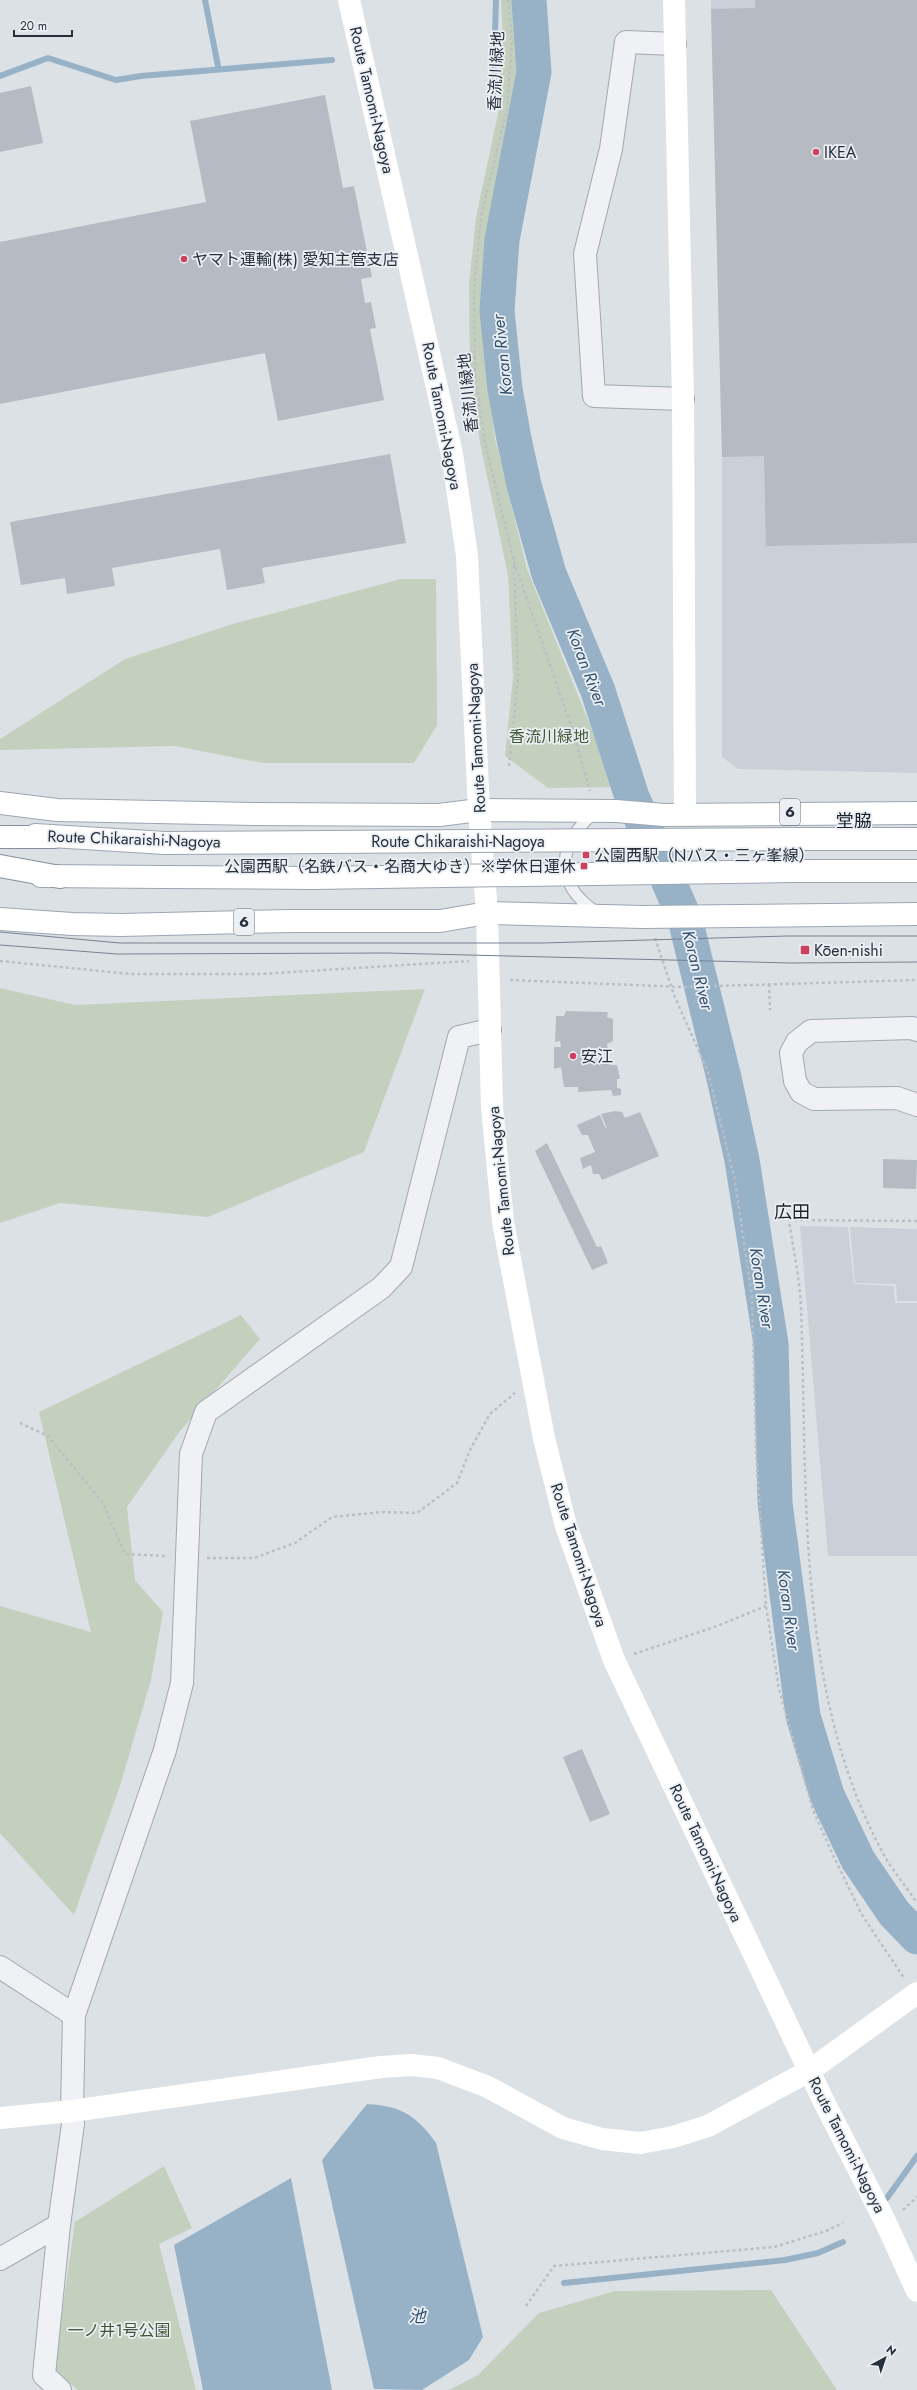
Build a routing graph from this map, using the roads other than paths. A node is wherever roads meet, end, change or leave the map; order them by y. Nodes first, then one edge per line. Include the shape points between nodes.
1 (349, 0) edge
2 (674, 0) edge
3 (675, 44) junction
4 (683, 399) junction
5 (0, 803) edge
6 (601, 805) junction
7 (479, 810) junction
8 (917, 813) edge
9 (685, 814) junction
10 (0, 832) edge
11 (54, 837) junction
12 (0, 838) edge
13 (917, 839) edge
14 (0, 866) edge
15 (917, 871) edge
16 (0, 875) edge
17 (60, 877) junction
18 (487, 913) junction
19 (917, 914) edge
20 (600, 915) junction
21 (0, 919) edge
22 (490, 1030) junction
23 (917, 1030) edge
24 (910, 1098) edge
25 (0, 1967) edge
26 (912, 1988) edge
27 (74, 2015) junction
28 (810, 2071) junction
29 (72, 2111) junction
30 (0, 2118) edge
31 (59, 2225) junction
32 (0, 2258) edge
33 (917, 2291) edge
34 (60, 2390) edge

1 - 7 main road, Route Tamomi-Nagoya via 452,454 467,556
2 - 3 main road
3 - 4 main road
3 - 4 street via 626,42 611,149 585,254 594,396
4 - 9 main road
5 - 7 main road, 6 via 57,810 247,814 440,815
6 - 7 main road, 6
6 - 9 main road, 6 via 664,815
6 - 20 lane via 580,825 569,845 564,867 570,886 577,897
7 - 18 main road, Route Tamomi-Nagoya
8 - 9 main road, 6
10 - 11 main road, Route Chikaraishi-Nagoya / 6
11 - 12 main road
11 - 13 main road, Route Chikaraishi-Nagoya / 6, bridge via 165,843
14 - 17 main road
15 - 17 main road, Route Chikaraishi-Nagoya, bridge via 313,878
16 - 17 main road, Route Chikaraishi-Nagoya
18 - 20 main road, 6
18 - 21 main road, 6 via 440,921 121,925
18 - 22 main road, Route Tamomi-Nagoya
19 - 20 main road, 6 via 649,917
22 - 27 street via 459,1036 401,1267 381,1288 206,1412 191,1454 182,1683 165,1750
22 - 28 main road, Route Tamomi-Nagoya via 492,1108 503,1222 531,1380 566,1526 614,1660
23 - 24 street via 912,1028 811,1031 797,1042 791,1052 796,1081 802,1092 814,1100
25 - 27 street
26 - 28 main road
27 - 29 street
28 - 29 main road via 708,2126 673,2137 640,2143 602,2140 563,2128 467,2078 438,2068 412,2065 257,2083
28 - 33 main road, Route Tamomi-Nagoya
29 - 30 main road
29 - 31 street via 73,2124
31 - 32 street
31 - 34 street via 44,2375

